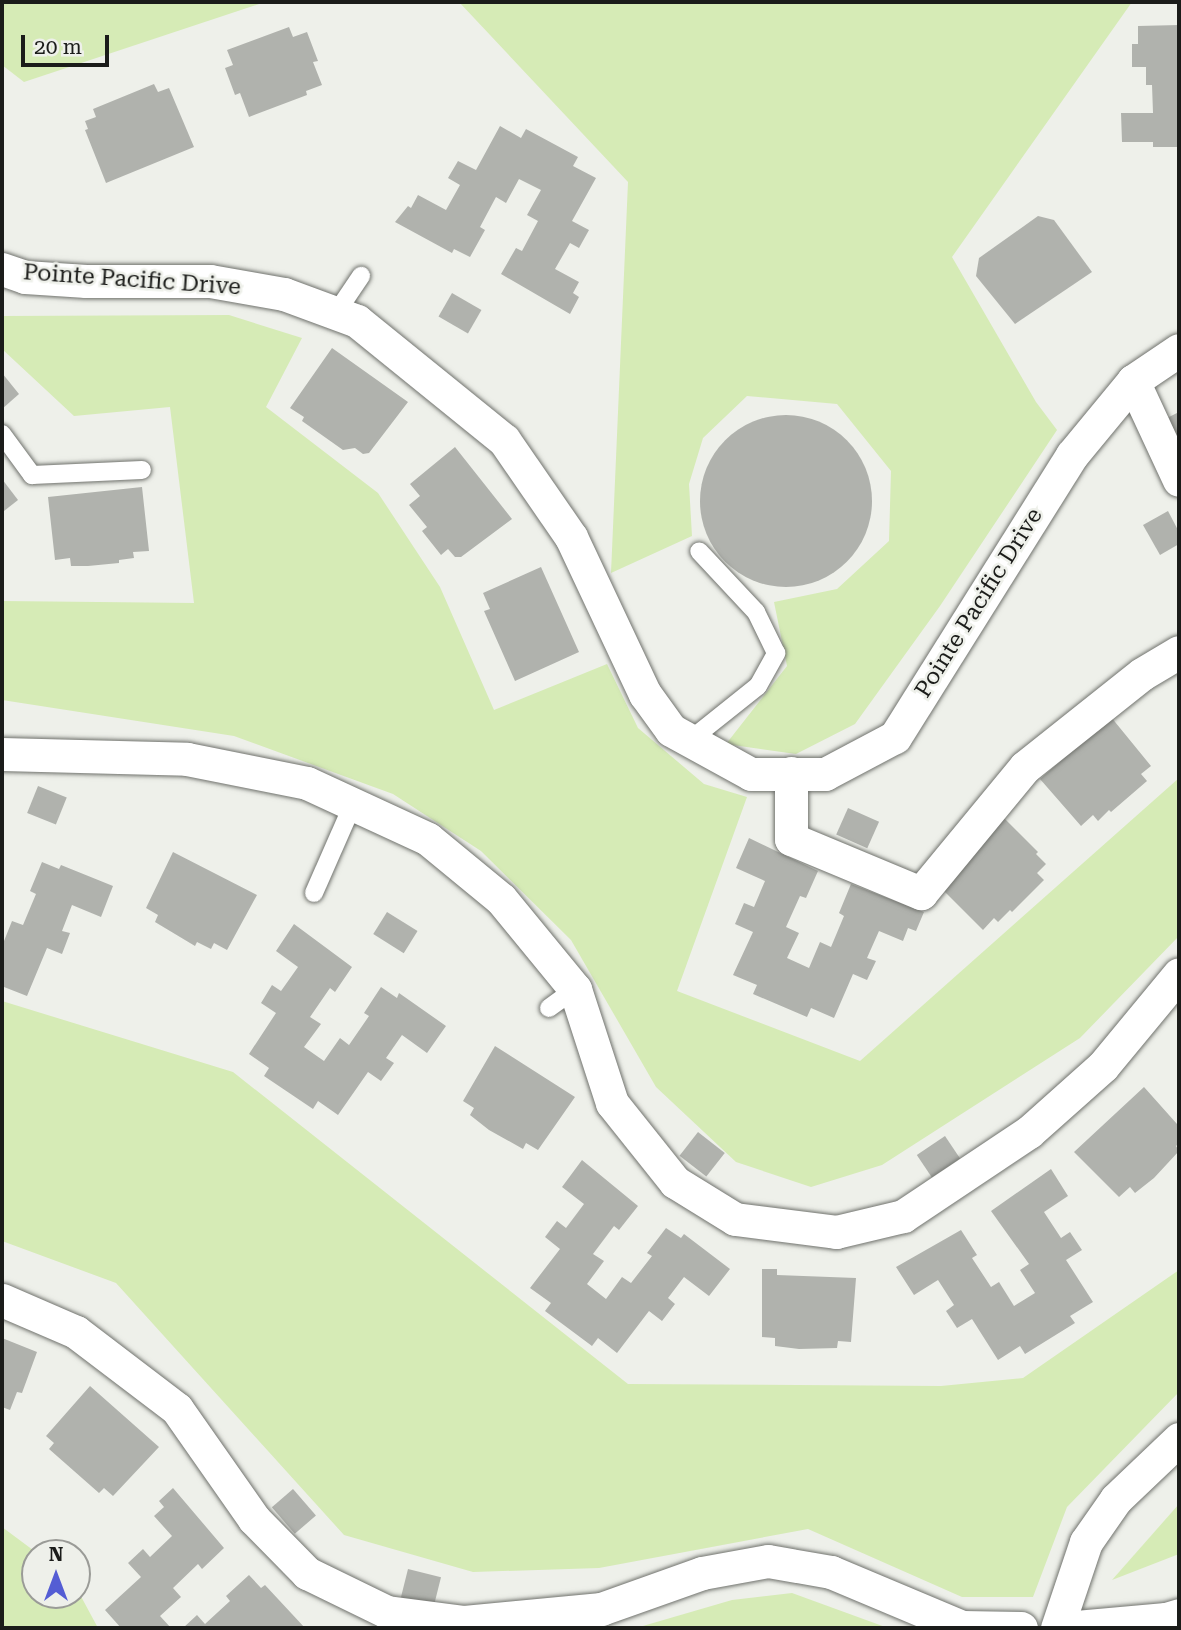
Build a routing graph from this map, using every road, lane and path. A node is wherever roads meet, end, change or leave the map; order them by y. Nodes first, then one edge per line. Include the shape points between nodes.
1 (2, 269) edge
2 (361, 276) dead end
3 (336, 313) junction
4 (1179, 350) edge
5 (1133, 381) junction
6 (2, 434) edge
7 (142, 470) dead end
8 (1179, 480) edge
9 (699, 551) dead end
10 (1179, 652) edge
11 (690, 741) junction
12 (2, 754) edge
13 (791, 773) junction
14 (353, 804) junction
15 (314, 893) dead end
16 (1179, 974) edge
17 (2, 1300) edge
18 (1179, 1439) edge
19 (1179, 1615) edge
20 (1021, 1628) edge
21 (1057, 1628) edge
22 (1065, 1628) edge

1 - 3 street, Pointe Pacific Drive via 25,277 86,281 210,281 284,294
2 - 3 lane
3 - 11 street, Pointe Pacific Drive via 357,321 504,440 571,537 645,694 671,730
4 - 5 street, Pointe Pacific Drive
5 - 8 street
5 - 13 street, Pointe Pacific Drive via 1072,455 895,737 825,774
6 - 7 lane via 33,475
9 - 11 lane via 756,612 776,653 758,687
10 - 13 street via 1142,674 1025,767 921,893 791,839
11 - 13 street, Pointe Pacific Drive via 751,774
12 - 14 street via 187,760 307,783
14 - 15 lane
14 - 16 street via 428,839 501,899 562,999 612,1102 676,1182 735,1219 836,1233 902,1216 1030,1132 1103,1066
17 - 20 street via 76,1332 177,1409 254,1519 307,1573 387,1612 464,1622 601,1609 702,1573 768,1561 831,1572 962,1627
18 - 21 street via 1116,1499 1086,1542
19 - 22 street

